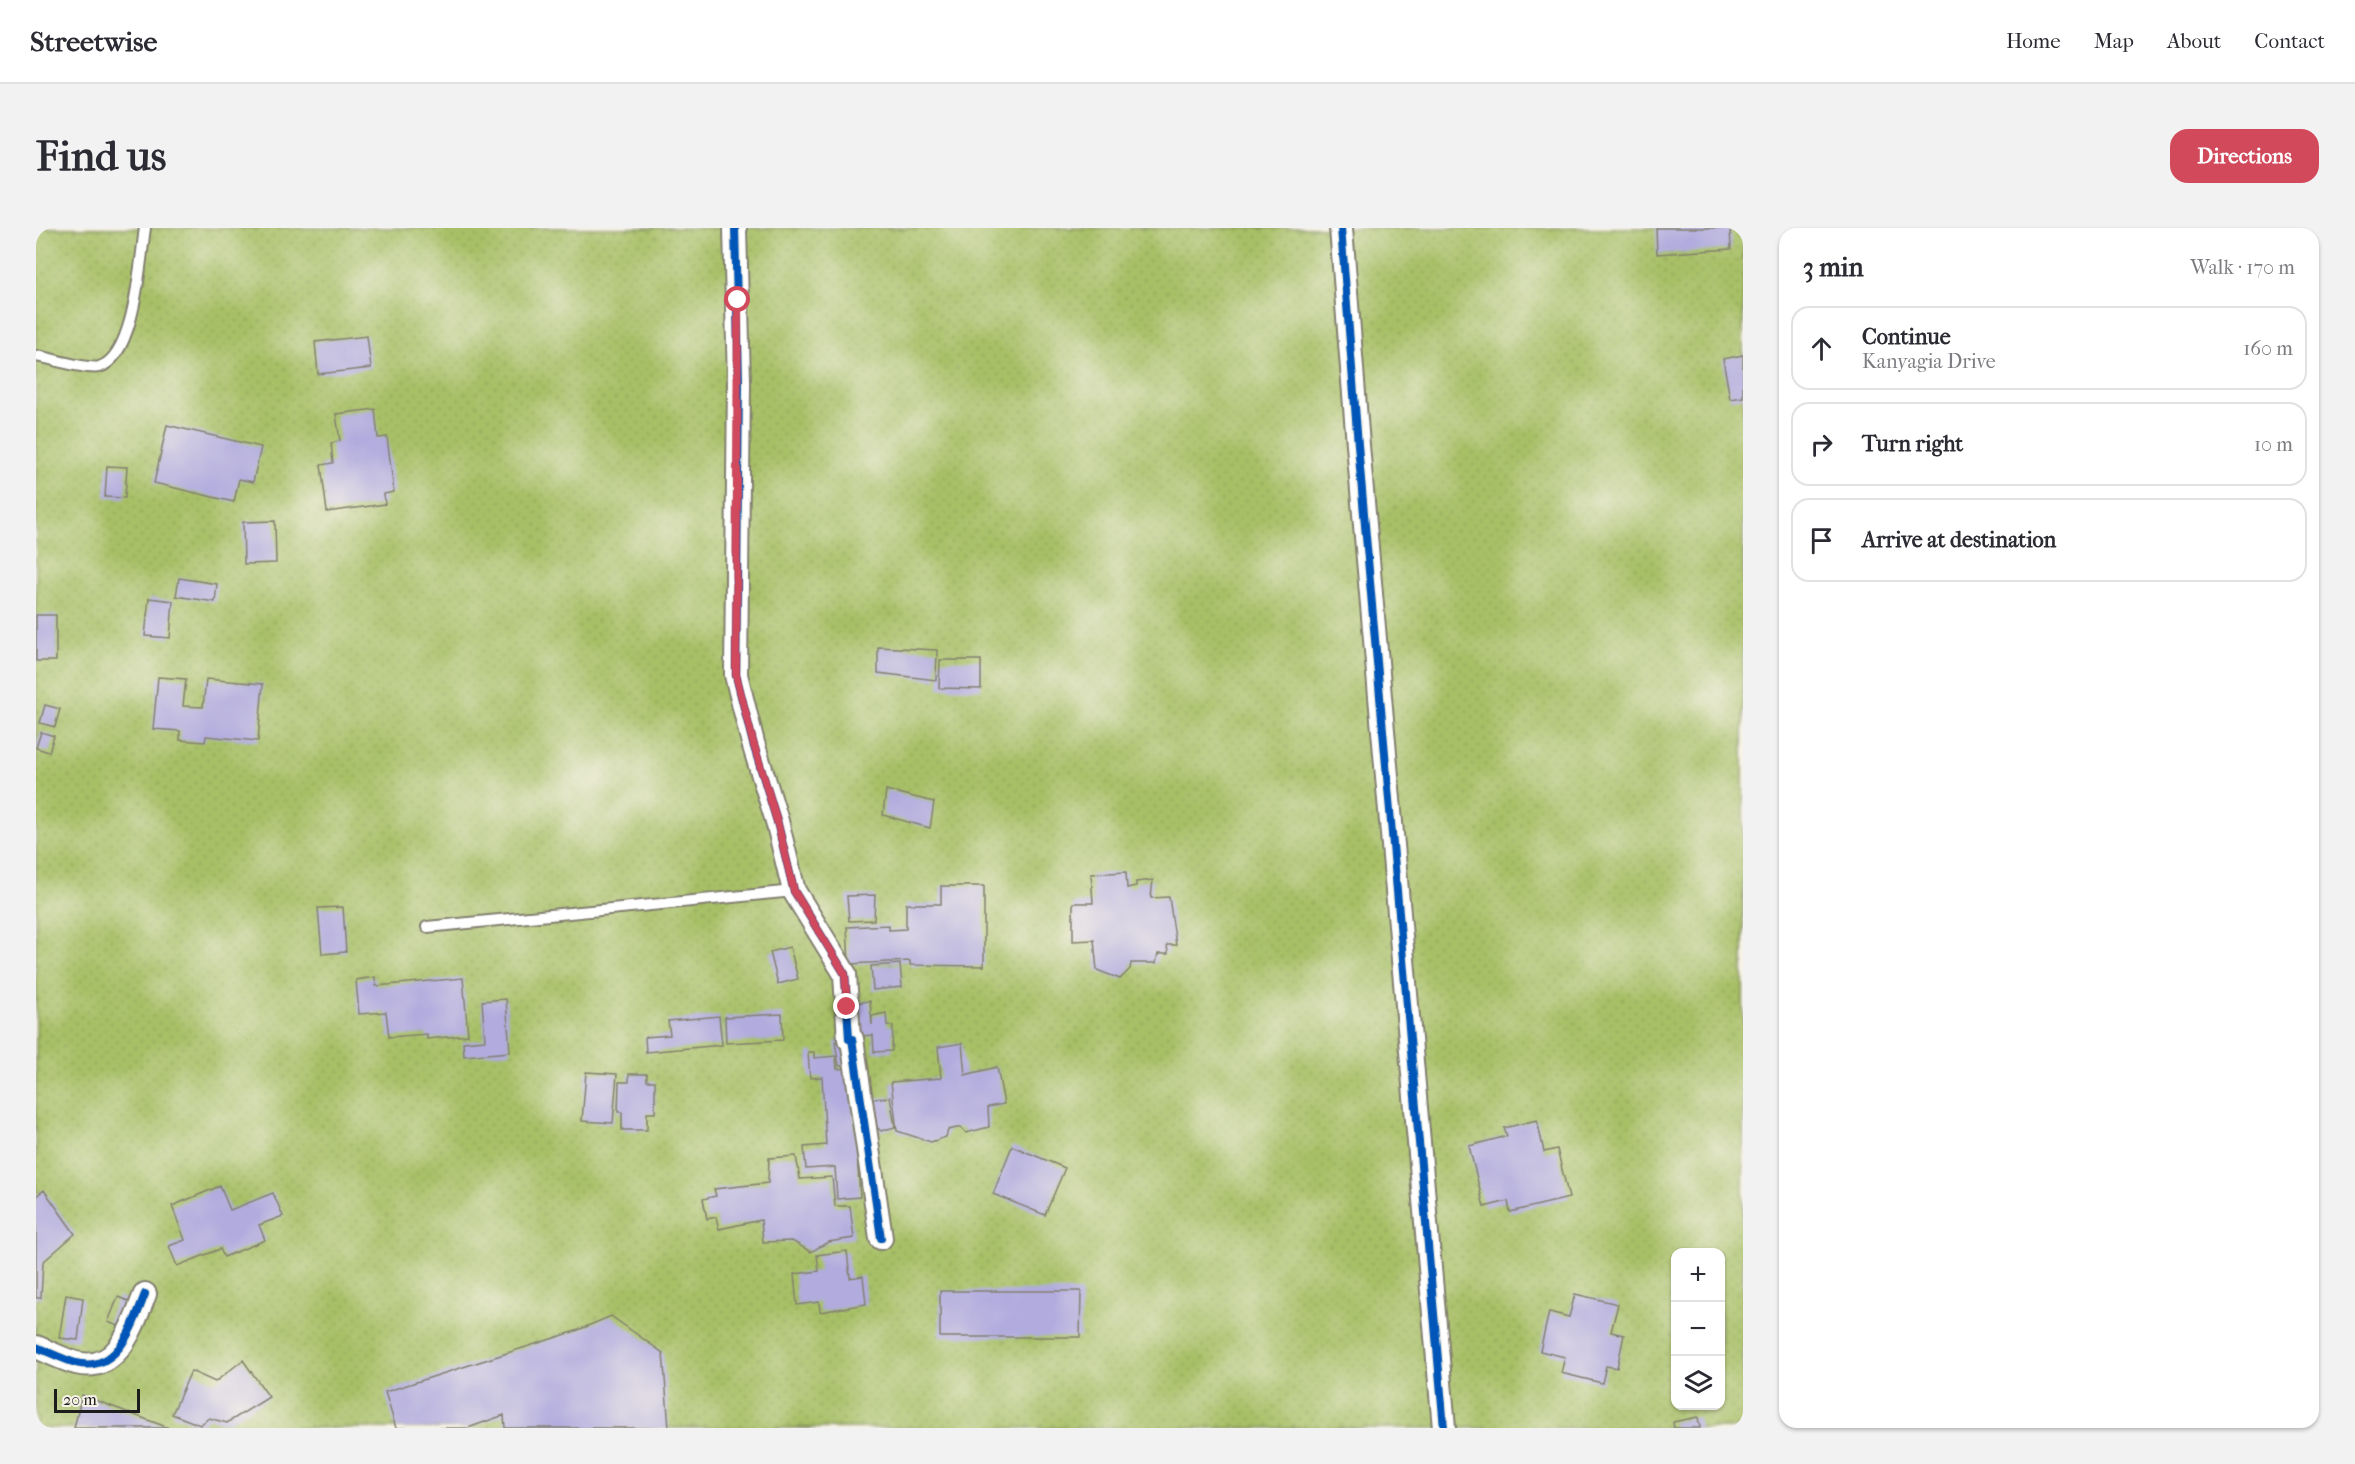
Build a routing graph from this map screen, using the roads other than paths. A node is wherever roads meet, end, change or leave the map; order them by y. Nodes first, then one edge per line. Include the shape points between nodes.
1 (145, 228) edge
2 (735, 228) edge
3 (1341, 228) edge
4 (36, 356) edge
5 (794, 891) junction
6 (427, 927) dead end
7 (881, 1238) dead end
8 (145, 1294) dead end
9 (36, 1347) edge
10 (1444, 1428) edge

1 - 4 lane via 126,337 113,361 97,368
2 - 5 street via 739,371 736,675
3 - 10 street
5 - 6 lane
5 - 7 street via 845,974 849,1039
8 - 9 street via 128,1336 113,1356 95,1364 77,1363

